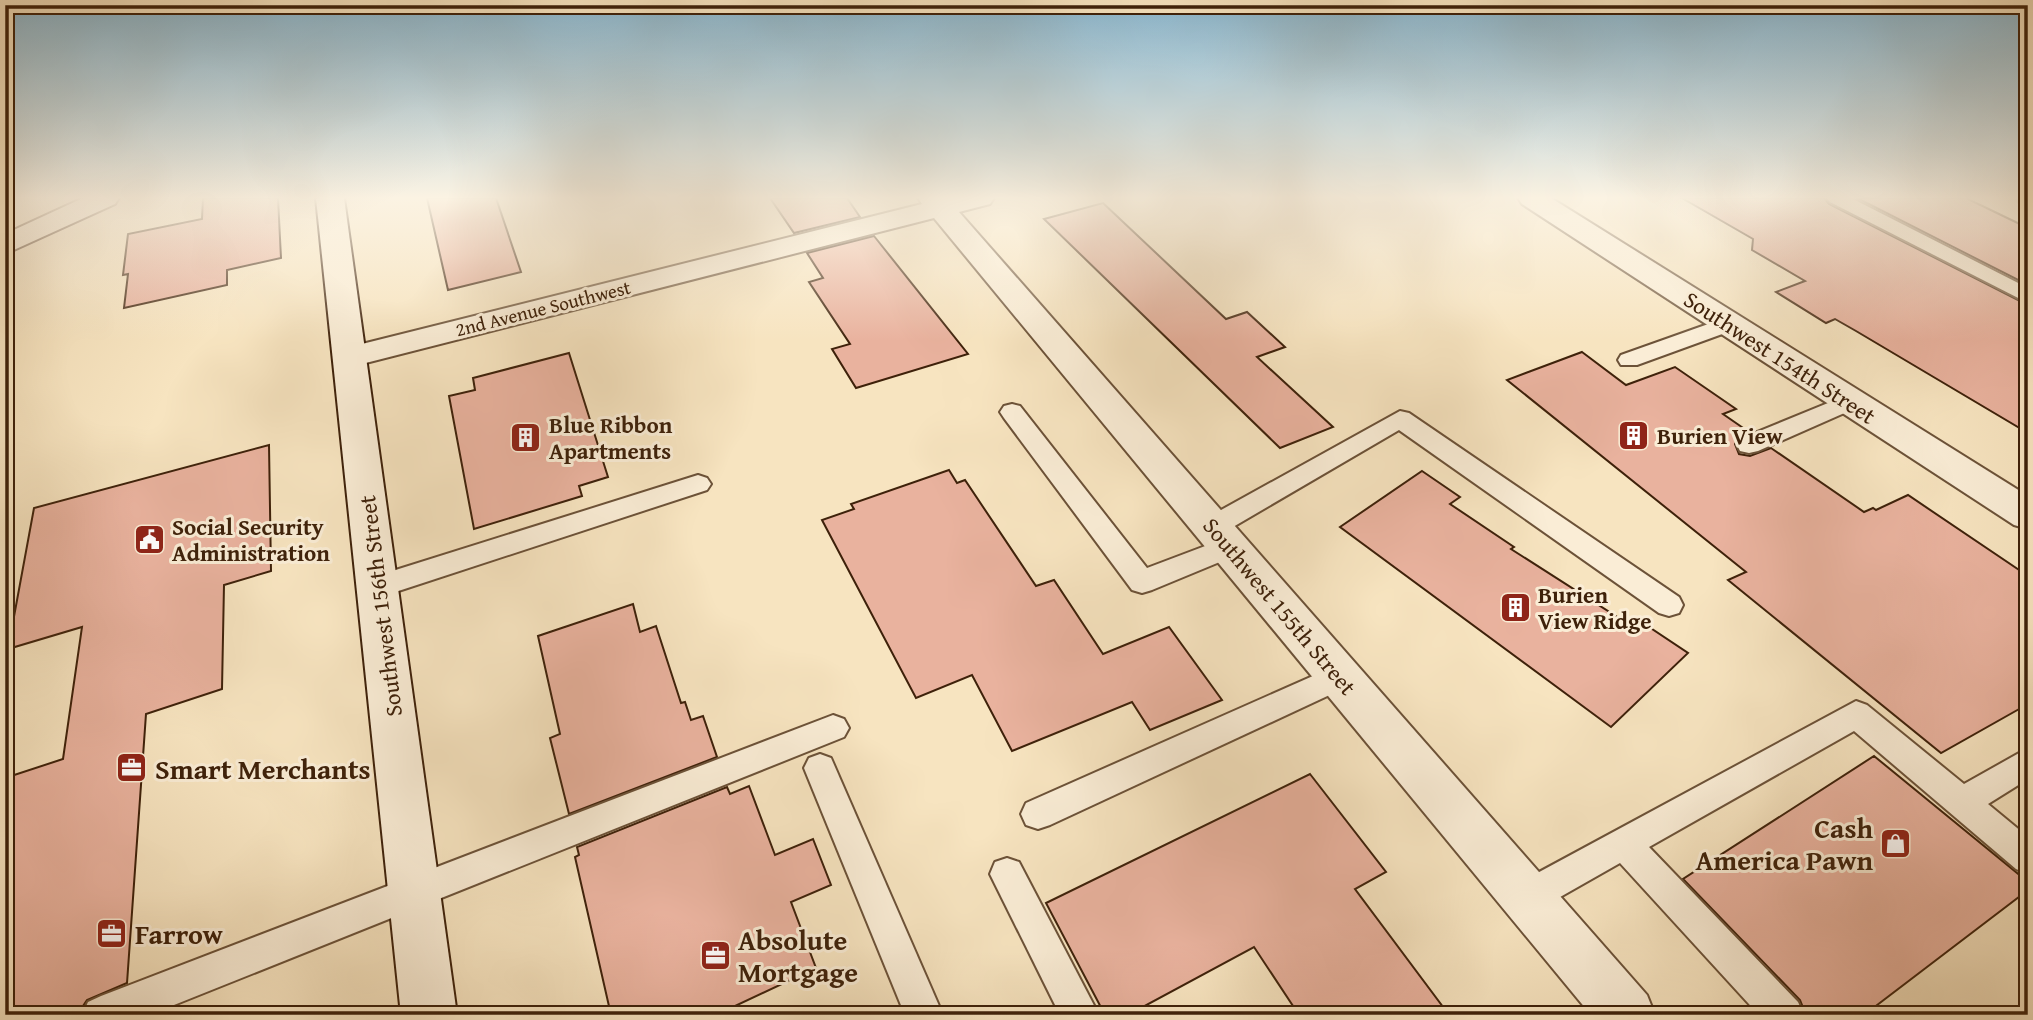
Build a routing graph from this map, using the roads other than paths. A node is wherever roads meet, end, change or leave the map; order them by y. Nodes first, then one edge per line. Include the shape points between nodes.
1 (336, 246) edge
2 (774, 246) edge
3 (972, 246) edge
4 (1606, 246) edge
5 (1928, 246) edge
6 (2028, 298) edge
7 (1727, 324) junction
8 (350, 357) junction
9 (1629, 360) dead end
10 (1850, 402) junction
11 (1012, 412) dead end
12 (1749, 445) dead end
13 (698, 484) dead end
14 (2028, 515) edge
15 (1221, 537) junction
16 (377, 587) junction
17 (1668, 605) dead end
18 (1339, 676) junction
19 (833, 727) dead end
20 (2028, 762) edge
21 (820, 768) dead end
22 (1962, 803) junction
23 (1038, 814) dead end
24 (1624, 844) junction
25 (2028, 858) edge
26 (1007, 874) dead end
27 (414, 890) junction
28 (1527, 897) junction
29 (101, 1015) edge
30 (429, 1015) edge
31 (924, 1015) edge
32 (1080, 1015) edge
33 (1627, 1015) edge
34 (1785, 1015) edge

1 - 8 street, Southwest 156th Street
2 - 8 street, 2nd Avenue Southwest
3 - 15 street, Southwest 155th Street
4 - 7 street, Southwest 154th Street
5 - 6 lane
7 - 9 lane
7 - 10 street, Southwest 154th Street
8 - 16 street, Southwest 156th Street
10 - 12 lane
10 - 14 street, Southwest 154th Street
11 - 15 lane via 1142,582
13 - 16 lane
15 - 17 lane via 1399,419
15 - 18 street, Southwest 155th Street
16 - 27 street, Southwest 156th Street
18 - 23 lane
18 - 28 street, Southwest 155th Street
19 - 27 lane
20 - 22 lane
21 - 31 lane
22 - 24 lane via 1856,715
22 - 25 lane
24 - 28 lane
24 - 34 lane
26 - 32 lane
27 - 29 lane
27 - 30 street, Southwest 156th Street
28 - 33 street, Southwest 155th Street

